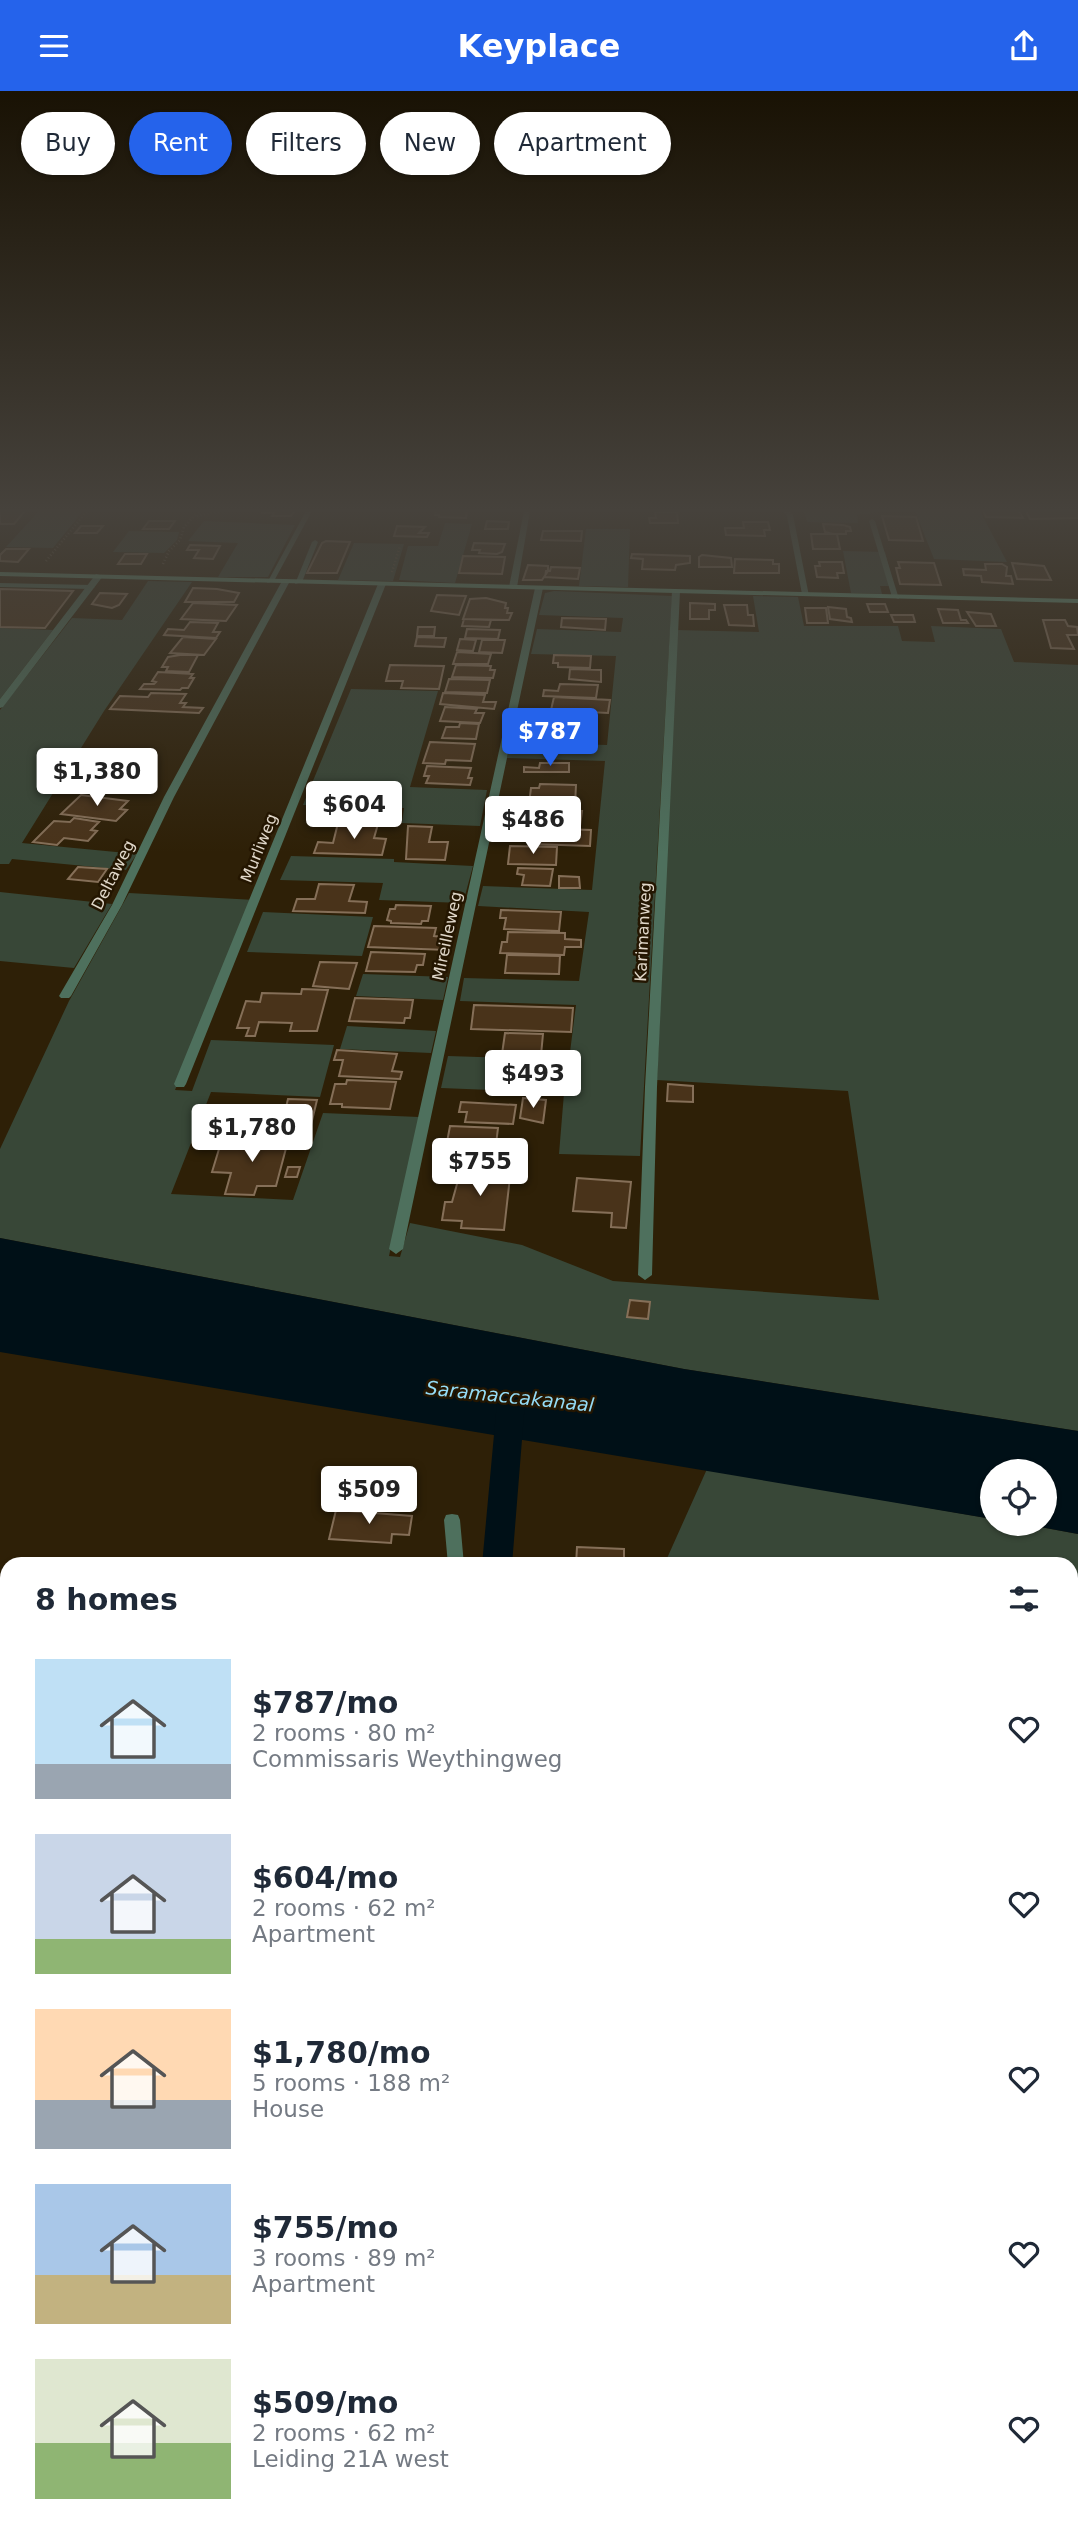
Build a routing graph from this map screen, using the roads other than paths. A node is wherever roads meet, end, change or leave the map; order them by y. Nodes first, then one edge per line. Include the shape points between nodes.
1 (62, 625) edge
2 (262, 625) edge
3 (369, 625) edge
4 (531, 625) edge
5 (675, 625) edge
6 (0, 705) edge
7 (65, 996) dead end
8 (180, 1084) dead end
9 (396, 1249) dead end
10 (645, 1275) dead end
11 (452, 1520) dead end
12 (455, 1557) edge

1 - 6 street
2 - 7 street, Deltaweg
3 - 8 street, Murliweg
4 - 9 street, Mireilleweg
5 - 10 street, Karimanweg
11 - 12 street

